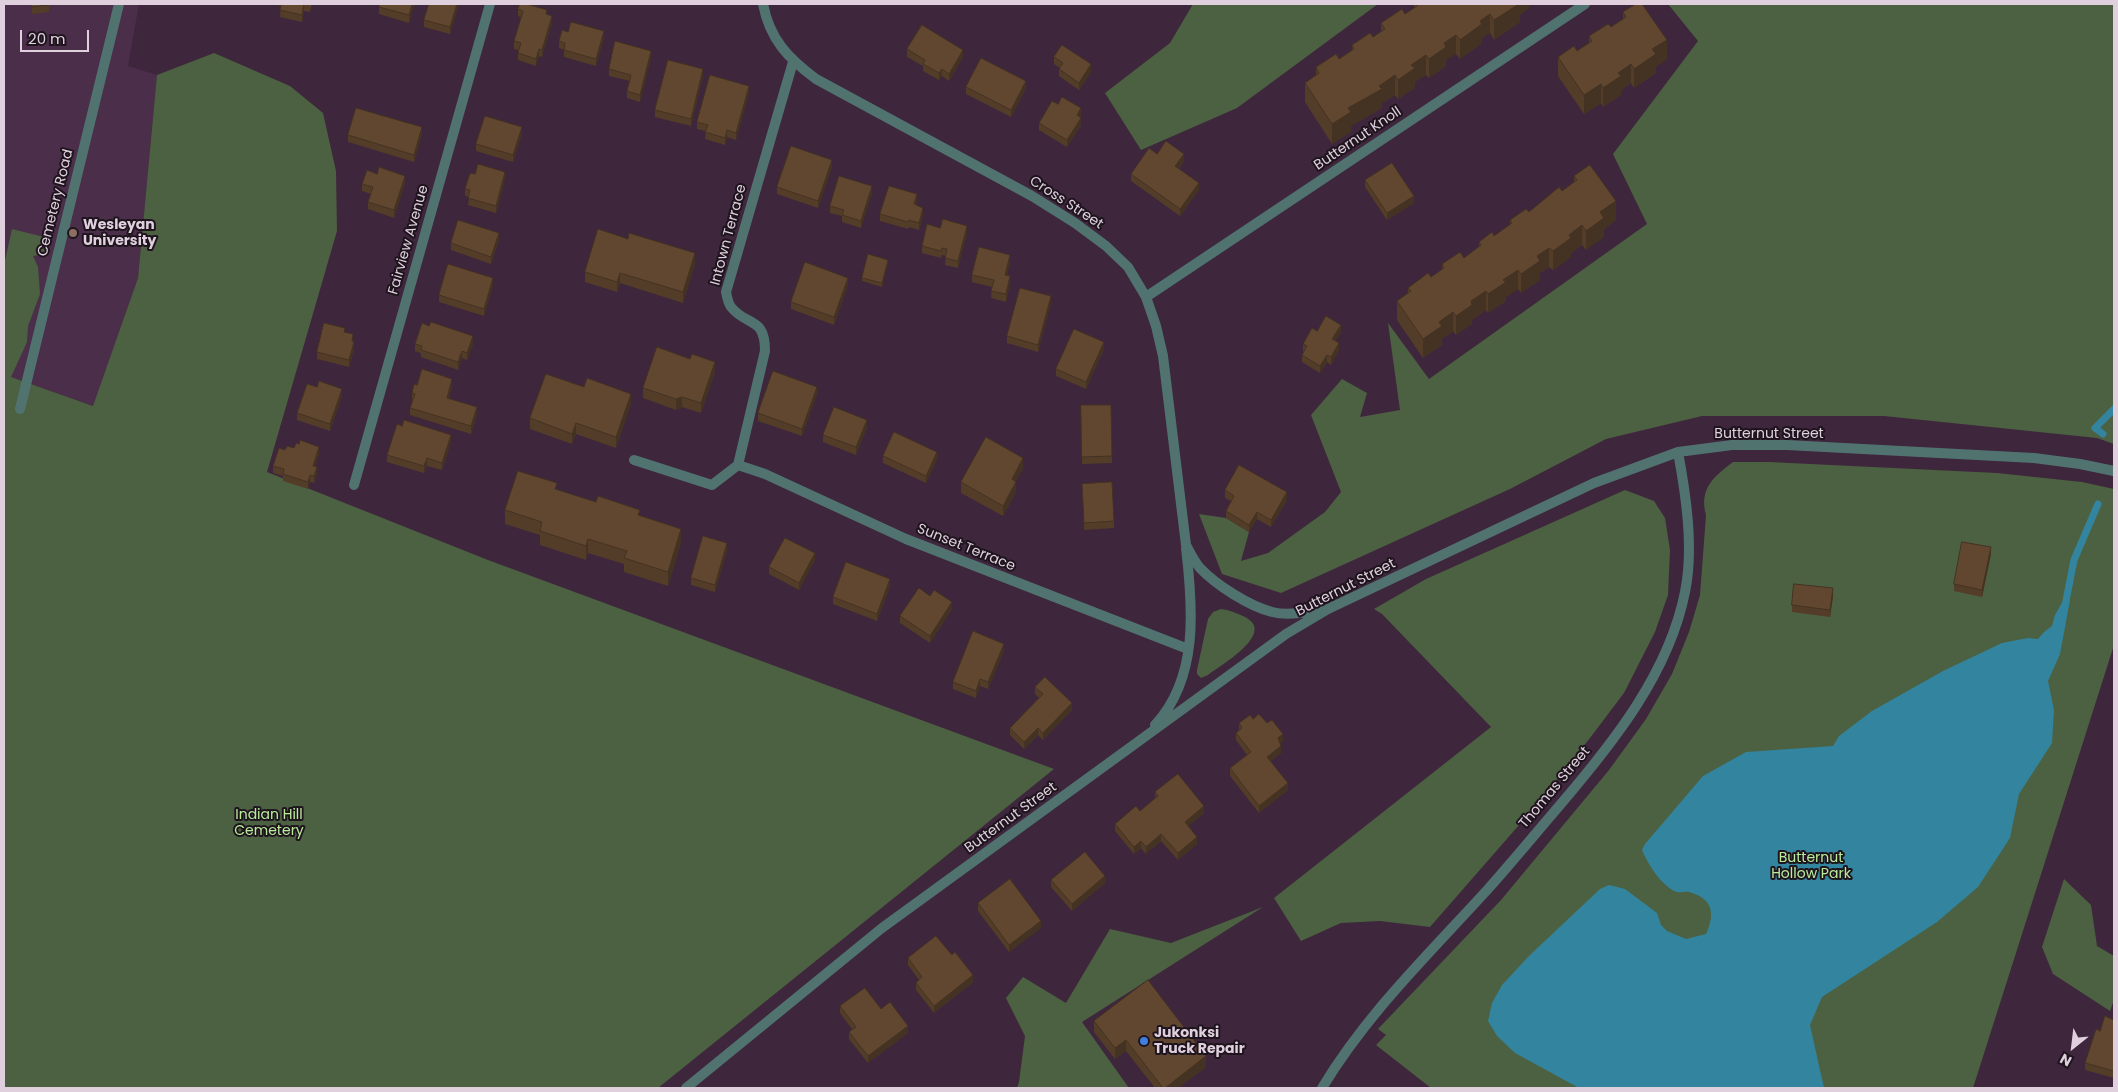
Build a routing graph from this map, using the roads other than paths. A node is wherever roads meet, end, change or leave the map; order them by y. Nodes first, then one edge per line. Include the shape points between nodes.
1 (119, 4) edge
2 (490, 4) edge
3 (763, 4) edge
4 (1585, 4) edge
5 (793, 62) junction
6 (1146, 297) junction
7 (20, 409) dead end
8 (1678, 452) junction
9 (634, 460) dead end
10 (738, 465) junction
11 (2114, 471) edge
12 (354, 484) dead end
13 (1186, 545) junction
14 (1328, 609) junction
15 (1188, 649) junction
16 (1141, 741) junction
17 (686, 1088) edge
18 (1322, 1088) edge

1 - 7 street, Cemetery Road
2 - 12 street, Fairview Avenue
3 - 5 street, Cross Street via 774,36
4 - 6 street, Butternut Knoll
5 - 6 street, Cross Street via 816,79 1032,196 1075,223 1128,267
5 - 10 street, Intown Terrace via 726,292 729,306 758,324 765,338 765,351
6 - 13 street, Cross Street via 1163,356
8 - 11 street, Butternut Street via 1732,445 1787,445 2034,458
8 - 14 street, Butternut Street via 1594,483
8 - 18 street, Thomas Street via 1687,502 1685,592 1660,664 1638,702 1577,784 1488,888 1403,979 1358,1033
9 - 10 street via 712,485
10 - 15 street, Sunset Terrace via 765,474 906,539
13 - 14 street, Cross Street via 1200,567 1223,588 1245,600 1272,612 1298,614
13 - 15 street, Cross Street via 1192,617
14 - 16 street, Butternut Street via 1286,634
15 - 16 street, Cross Street via 1182,679 1172,702
16 - 17 street, Butternut Street via 882,928

